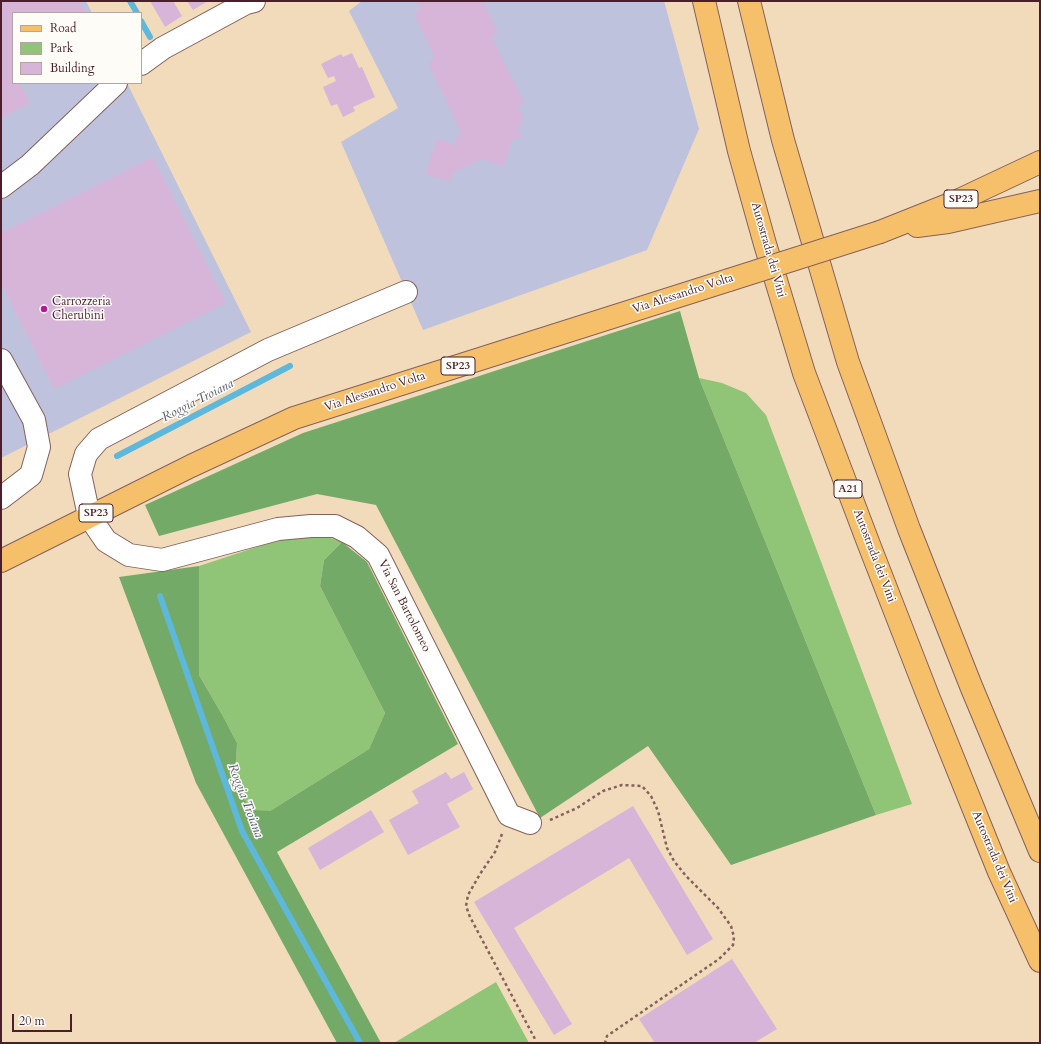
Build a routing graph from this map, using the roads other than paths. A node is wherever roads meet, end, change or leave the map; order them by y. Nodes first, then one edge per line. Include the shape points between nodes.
1 (254, 1) edge
2 (704, 1) edge
3 (749, 1) edge
4 (142, 63) edge
5 (115, 84) edge
6 (1040, 162) edge
7 (1, 187) edge
8 (1040, 200) edge
9 (880, 232) junction
10 (406, 292) dead end
11 (1, 360) edge
12 (1, 498) edge
13 (89, 516) junction
14 (1, 561) edge
15 (530, 823) road end
16 (1040, 851) edge
17 (1040, 961) edge

1 - 4 street via 162,48
2 - 17 main road, Autostrada dei Vini / A21 via 739,151 804,373 931,704 999,872
3 - 16 main road via 783,140 848,362 968,679
5 - 7 street via 30,166
6 - 9 main road, Via Alessandro Volta / SP23 via 953,203
8 - 9 main road, Via Alessandro Volta / SP23 via 948,222
9 - 13 main road, Via Alessandro Volta / SP23, bridge via 294,418
10 - 13 street via 268,350 98,439 86,454 80,474
11 - 12 street via 34,420 39,447 31,475
13 - 14 main road, Via Alessandro Volta / SP23
13 - 15 street, Via San Bartolomeo via 106,541 129,555 162,560 278,529 335,526 357,537 378,555 510,815

